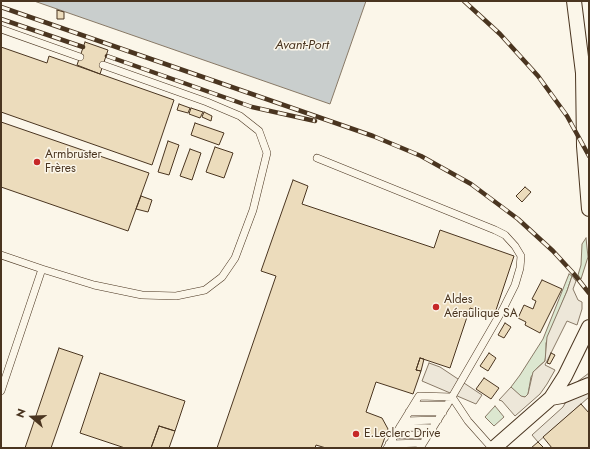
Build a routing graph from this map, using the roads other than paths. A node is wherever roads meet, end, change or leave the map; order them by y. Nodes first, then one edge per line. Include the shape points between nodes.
1 (574, 1) edge
2 (1, 29) edge
3 (80, 57) dead end
4 (103, 65) dead end
5 (317, 158) dead end
6 (589, 209) edge
7 (1, 255) edge
8 (42, 269) junction
9 (589, 327) edge
10 (589, 384) edge
11 (1, 391) edge
12 (452, 397) junction
13 (551, 398) junction
14 (414, 404) junction
15 (447, 405) junction
16 (409, 412) junction
17 (443, 412) junction
18 (438, 420) junction
19 (404, 421) junction
20 (400, 427) junction
21 (433, 428) junction
22 (428, 435) junction
23 (395, 436) junction
24 (388, 446) edge
25 (421, 446) edge
26 (493, 448) edge

1 - 6 street via 583,73 584,146
2 - 3 lane
4 - 8 lane via 207,102 240,116 259,131 267,153 253,210 235,258 222,276 204,290 176,296 142,295 94,285
5 - 12 lane via 495,230 505,235 521,256 515,285
7 - 8 lane
8 - 11 lane
9 - 13 street
10 - 13 street
12 - 14 lane via 419,396
12 - 15 lane
12 - 26 lane via 468,421
13 - 26 street
14 - 15 lane
14 - 16 lane
15 - 17 lane
16 - 17 lane
16 - 19 lane
17 - 18 lane
18 - 19 lane
18 - 21 lane
19 - 20 lane
20 - 21 lane
20 - 23 lane
21 - 22 lane
22 - 23 lane
22 - 25 lane
23 - 24 lane
24 - 25 lane

